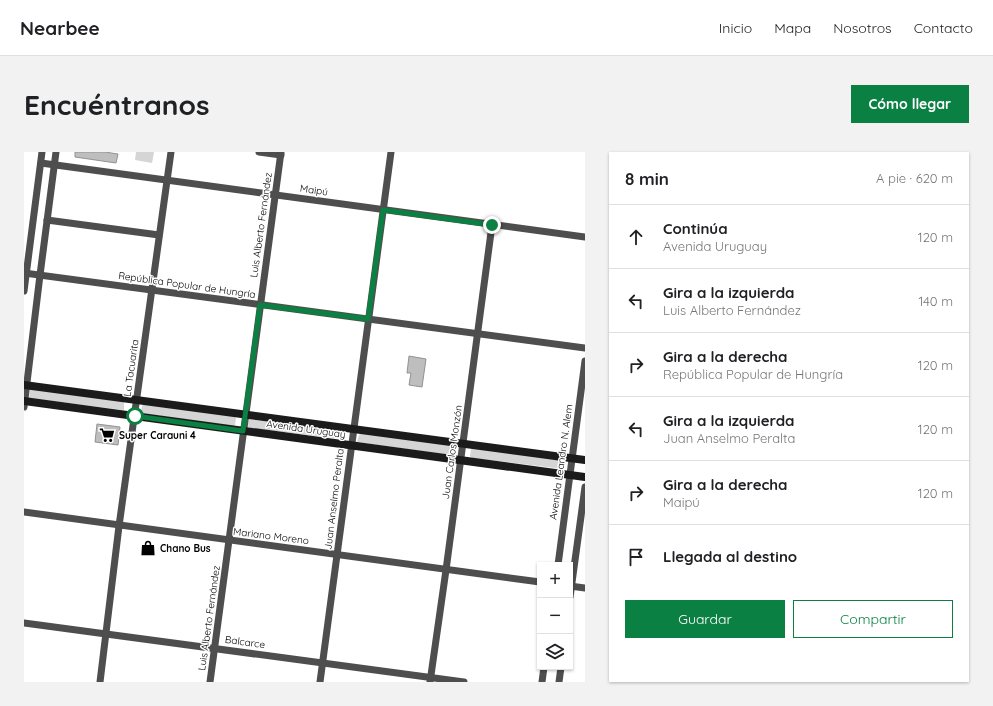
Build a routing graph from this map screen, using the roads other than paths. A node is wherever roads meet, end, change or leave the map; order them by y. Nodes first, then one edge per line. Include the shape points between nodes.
1 (42, 152) edge
2 (56, 152) edge
3 (171, 152) edge
4 (259, 152) edge
5 (390, 152) edge
6 (281, 153) edge
7 (41, 164) junction
8 (55, 165) junction
9 (167, 180) junction
10 (275, 195) junction
11 (383, 210) junction
12 (47, 220) junction
13 (492, 225) junction
14 (159, 235) junction
15 (585, 237) edge
16 (25, 274) edge
17 (40, 275) junction
18 (24, 291) edge
19 (152, 291) junction
20 (260, 305) junction
21 (368, 319) junction
22 (478, 333) junction
23 (585, 348) edge
24 (585, 361) edge
25 (26, 385) edge
26 (137, 400) junction
27 (24, 403) edge
28 (245, 414) junction
29 (135, 416) junction
30 (353, 429) junction
31 (243, 431) junction
32 (462, 444) junction
33 (351, 445) junction
34 (572, 458) junction
35 (460, 460) junction
36 (585, 460) edge
37 (569, 474) junction
38 (585, 477) edge
39 (585, 487) edge
40 (24, 512) edge
41 (119, 526) junction
42 (230, 541) junction
43 (337, 554) junction
44 (558, 562) edge
45 (446, 570) junction
46 (573, 572) edge
47 (537, 582) edge
48 (573, 586) edge
49 (585, 588) edge
50 (24, 623) edge
51 (105, 634) junction
52 (214, 648) junction
53 (322, 662) junction
54 (544, 670) edge
55 (561, 670) edge
56 (430, 680) edge
57 (100, 682) edge
58 (210, 682) edge
59 (320, 682) edge
60 (464, 682) edge
61 (542, 682) edge
62 (559, 682) edge

1 - 7 street
2 - 8 street
3 - 9 street, La Tacuarita
4 - 6 street
5 - 11 street, Juan Anselmo Peralta
6 - 10 street, Luis Alberto Fernández
7 - 8 street, Maipú
7 - 16 street
8 - 9 street, Maipú
8 - 12 street
9 - 10 street, Maipú
9 - 14 street, La Tacuarita
10 - 11 street, Maipú
10 - 20 street, Luis Alberto Fernández
11 - 13 street, Maipú
11 - 21 street, Juan Anselmo Peralta
12 - 14 street
12 - 17 street
13 - 15 street, Maipú
13 - 22 street, Juan Carlos Monzón
14 - 19 street, La Tacuarita
16 - 17 street, República Popular de Hungría
16 - 18 street
17 - 19 street, República Popular de Hungría
17 - 25 street
19 - 20 street, República Popular de Hungría
19 - 26 street, La Tacuarita
20 - 21 street, República Popular de Hungría
20 - 28 street, Luis Alberto Fernández
21 - 22 street, República Popular de Hungría
21 - 30 street, Juan Anselmo Peralta
22 - 23 street, República Popular de Hungría
22 - 32 street, Juan Carlos Monzón
24 - 34 street, Avenida Leandro N. Alem
25 - 26 street, Avenida Uruguay
25 - 27 street
26 - 28 street, Avenida Uruguay
26 - 29 street, La Tacuarita
27 - 29 street, Avenida Uruguay
28 - 30 street, Avenida Uruguay
28 - 31 street, Luis Alberto Fernández
29 - 31 street, Avenida Uruguay
29 - 41 street, La Tacuarita
30 - 32 street, Avenida Uruguay
30 - 33 street, Juan Anselmo Peralta
31 - 33 street, Avenida Uruguay
31 - 42 street, Luis Alberto Fernández
32 - 34 street, Avenida Uruguay
32 - 35 street, Juan Carlos Monzón
33 - 35 street, Avenida Uruguay
33 - 43 street, Juan Anselmo Peralta
34 - 36 street, Avenida Uruguay
34 - 37 street, Avenida Leandro N. Alem
35 - 37 street, Avenida Uruguay
35 - 45 street, Juan Carlos Monzón
37 - 38 street, Avenida Uruguay
37 - 44 street, Avenida Leandro N. Alem
39 - 46 street
40 - 41 street, Mariano Moreno
41 - 42 street, Mariano Moreno
41 - 51 street, La Tacuarita
42 - 43 street, Mariano Moreno
42 - 52 street, Luis Alberto Fernández
43 - 45 street, Mariano Moreno
43 - 53 street, Juan Anselmo Peralta
45 - 47 street, Mariano Moreno
45 - 56 street, Juan Carlos Monzón
48 - 49 street
50 - 51 street, Balcarce
51 - 52 street, Balcarce
51 - 57 street, La Tacuarita
52 - 53 street, Balcarce
52 - 58 street, Luis Alberto Fernández
53 - 56 street, Balcarce
53 - 59 street, Juan Anselmo Peralta
54 - 61 street
55 - 62 street
56 - 60 street, Balcarce

